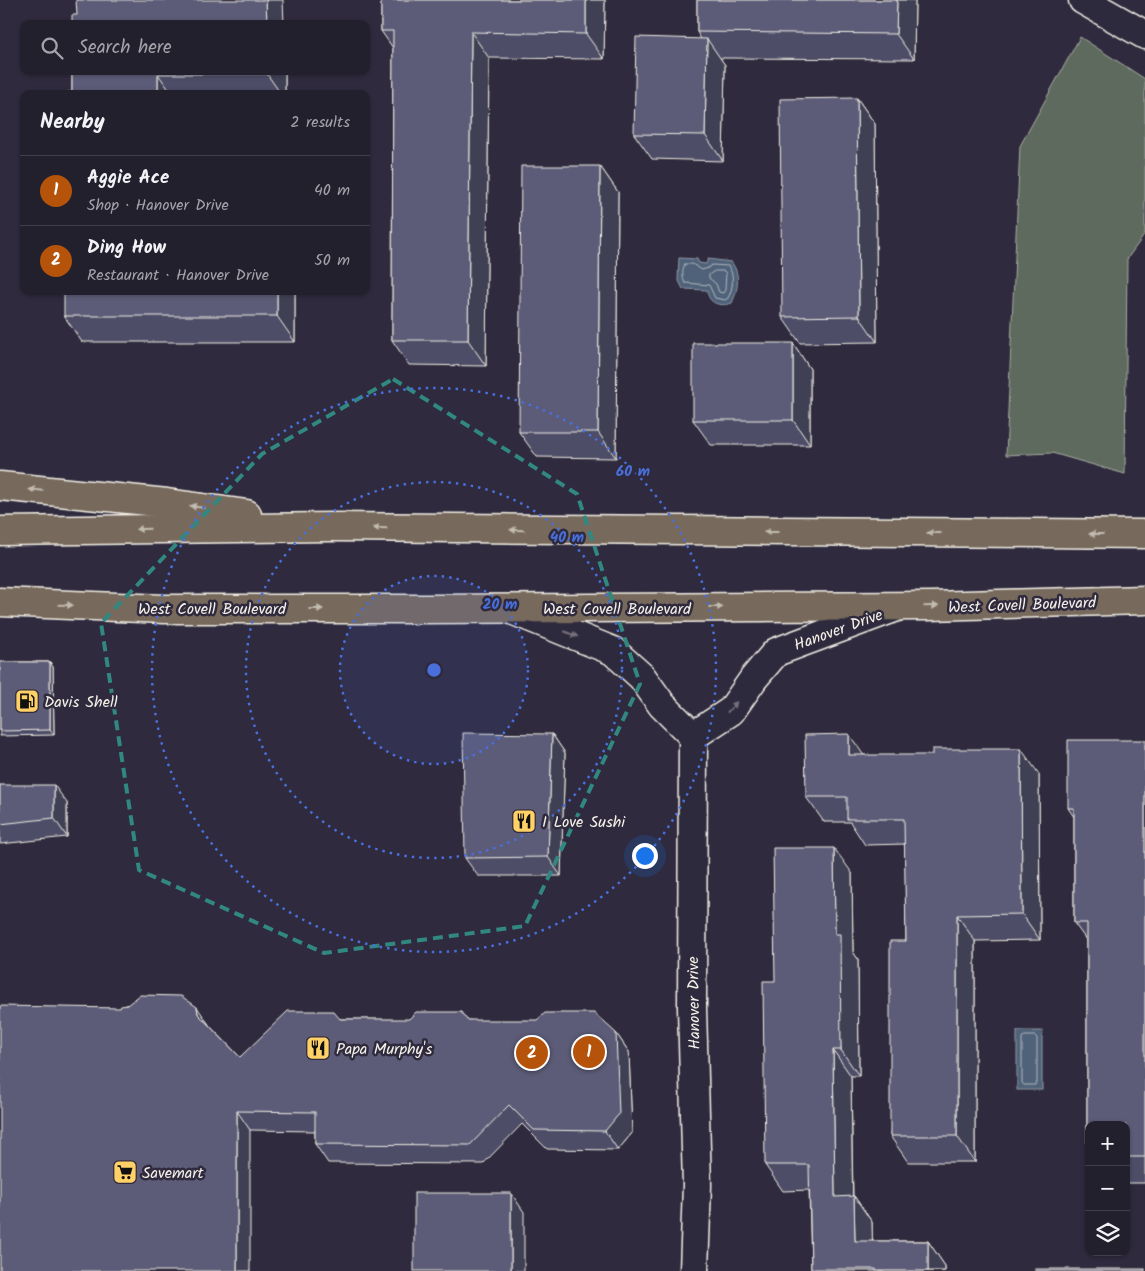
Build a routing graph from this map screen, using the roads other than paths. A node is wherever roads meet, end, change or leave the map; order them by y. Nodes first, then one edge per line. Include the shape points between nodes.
1 (1083, 0) edge
2 (1145, 35) edge
3 (0, 486) edge
4 (332, 527) junction
5 (0, 531) edge
6 (1145, 534) edge
7 (1145, 600) edge
8 (0, 602) edge
9 (37, 604) junction
10 (899, 606) junction
11 (509, 609) junction
12 (0, 612) edge
13 (693, 736) junction
14 (694, 1271) edge

1 - 2 street
4 -> 3 main road via 167,503
4 -> 5 main road
6 -> 4 main road
10 -> 7 main road, West Covell Boulevard
8 - 9 main road, West Covell Boulevard
9 -> 11 main road, West Covell Boulevard via 164,609
9 - 12 main road
11 -> 10 main road, West Covell Boulevard
13 -> 10 street, Hanover Drive via 731,711 776,652
11 -> 13 street via 613,651 642,677 662,705
13 - 14 street, Hanover Drive via 692,1008 697,1185

